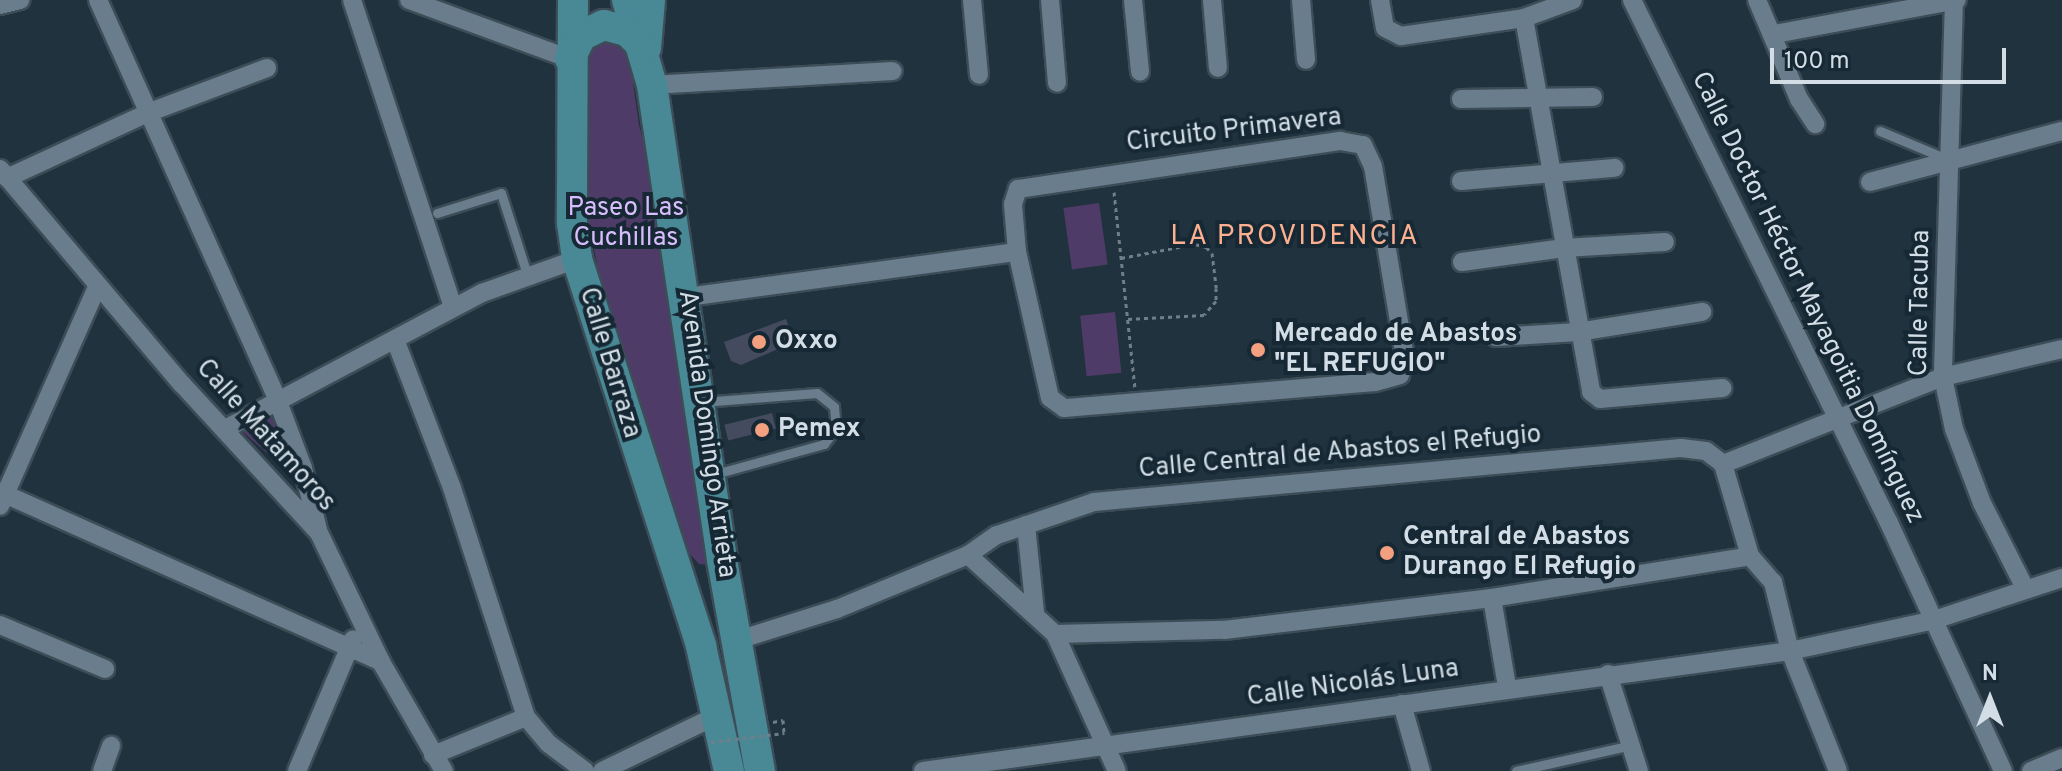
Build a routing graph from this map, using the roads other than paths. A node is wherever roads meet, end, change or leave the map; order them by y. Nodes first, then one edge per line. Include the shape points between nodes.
1 (20, 0) edge
2 (98, 0) edge
3 (409, 0) edge
4 (573, 0) edge
5 (627, 0) edge
6 (650, 0) edge
7 (972, 0) edge
8 (1050, 0) edge
9 (1133, 0) edge
10 (1212, 0) edge
11 (1301, 0) edge
12 (1380, 0) edge
13 (1573, 0) edge
14 (1632, 0) edge
15 (1757, 0) edge
16 (1955, 0) edge
17 (357, 4) edge
18 (0, 5) edge
19 (1524, 18) junction
20 (1775, 34) junction
21 (645, 50) junction
22 (570, 59) junction
23 (1306, 60) dead end
24 (267, 68) dead end
25 (1218, 68) dead end
26 (893, 71) dead end
27 (1140, 72) dead end
28 (979, 75) dead end
29 (1057, 83) dead end
30 (652, 85) junction
31 (1593, 97) dead end
32 (1461, 99) dead end
33 (1537, 100) junction
34 (150, 112) junction
35 (1815, 124) dead end
36 (1880, 131) dead end
37 (2062, 131) edge
38 (1949, 160) junction
39 (1614, 168) dead end
40 (3, 173) edge
41 (1551, 173) junction
42 (1461, 181) dead end
43 (1870, 182) dead end
44 (437, 213) dead end
45 (1665, 242) dead end
46 (1564, 248) junction
47 (1017, 252) junction
48 (577, 259) junction
49 (1462, 262) dead end
50 (528, 277) junction
51 (97, 287) junction
52 (687, 297) junction
53 (453, 308) junction
54 (1702, 312) dead end
55 (1578, 332) junction
56 (1496, 337) dead end
57 (396, 342) junction
58 (2062, 349) edge
59 (1943, 377) junction
60 (1723, 388) dead end
61 (277, 399) junction
62 (699, 402) junction
63 (1836, 416) junction
64 (227, 428) junction
65 (1723, 464) junction
66 (709, 475) junction
67 (2, 497) edge
68 (1026, 525) junction
69 (319, 533) junction
70 (968, 555) junction
71 (1750, 556) junction
72 (722, 560) junction
73 (685, 572) junction
74 (2062, 578) edge
75 (2026, 590) junction
76 (1492, 598) junction
77 (1035, 612) junction
78 (1934, 620) junction
79 (360, 622) junction
80 (0, 625) edge
81 (1055, 634) junction
82 (738, 640) junction
83 (349, 648) junction
84 (1790, 651) junction
85 (381, 662) junction
86 (105, 669) dead end
87 (1608, 674) junction
88 (1507, 687) junction
89 (1402, 704) junction
90 (526, 717) junction
91 (715, 728) junction
92 (1631, 745) junction
93 (111, 746) dead end
94 (1105, 746) junction
95 (433, 755) junction
96 (2062, 758) edge
97 (102, 771) edge
98 (297, 771) edge
99 (444, 771) edge
100 (585, 771) edge
101 (602, 771) edge
102 (729, 771) edge
103 (760, 771) edge
104 (923, 771) edge
105 (1117, 771) edge
106 (1421, 771) edge
107 (1516, 771) edge
108 (1639, 771) edge
109 (1838, 771) edge
110 (2003, 771) edge
111 (2031, 771) edge

1 - 18 street
2 - 34 street
3 - 22 street
4 - 22 main road, Calle Barraza
5 - 21 main road
6 - 21 main road
7 - 28 street
8 - 29 street
9 - 27 street
10 - 25 street
11 - 23 street
12 - 19 street via 1385,28 1394,34
13 - 19 street
14 - 63 street, Calle Doctor Héctor Mayagoitia Domínguez
15 - 20 street
16 - 20 street
16 - 38 street, Calle Tacuba
17 - 53 street
19 - 33 street
20 - 35 street via 1799,99
21 - 22 main road via 627,31 604,25 581,36
21 - 30 main road, Avenida Domingo Arrieta
22 - 48 main road, Calle Barraza
24 - 34 street
26 - 30 street
30 - 52 main road, Avenida Domingo Arrieta
31 - 33 street
32 - 33 street
33 - 41 street
34 - 40 street
34 - 61 street
36 - 38 lane
37 - 38 street
38 - 43 street
38 - 59 street, Calle Tacuba
39 - 41 street
40 - 51 street, Calle Matamoros
41 - 42 street
41 - 46 street
44 - 50 lane via 501,193
45 - 46 street
46 - 49 street
46 - 55 street
47 - 47 street, Circuito Primavera via 1050,398 1064,408 1391,380 1400,375 1404,352 1373,166 1363,145 1340,141 1018,189 1013,204
47 - 52 street
48 - 50 street
48 - 73 main road, Calle Barraza
50 - 53 street
51 - 64 street, Calle Matamoros
51 - 67 street
52 - 62 main road, Avenida Domingo Arrieta
53 - 57 street
54 - 55 street
55 - 56 street
55 - 60 street via 1594,396
57 - 61 street
57 - 90 street via 452,488
58 - 59 street
59 - 63 street
59 - 75 street, Calle Tacuba via 1954,429 1982,503
61 - 64 street
61 - 69 street via 303,468
62 - 66 main road, Avenida Domingo Arrieta
62 - 66 lane via 817,393 834,407 836,428 824,444
63 - 65 street
63 - 78 street, Calle Doctor Héctor Mayagoitia Domínguez
64 - 69 street, Calle Matamoros
65 - 68 street, Calle Central de Abastos el Refugio via 1706,451 1681,448 1275,483 1094,502
65 - 71 street
66 - 72 main road, Avenida Domingo Arrieta
67 - 83 street
68 - 70 street, Calle Central de Abastos el Refugio via 997,535
68 - 77 street
69 - 79 street, Calle Matamoros
70 - 77 street
70 - 82 street, Calle Central de Abastos el Refugio via 837,609
71 - 76 street
71 - 84 street via 1773,582
72 - 73 main road via 709,575
72 - 82 main road, Avenida Domingo Arrieta
73 - 82 main road via 705,607
73 - 91 main road, Calle Barraza
74 - 75 street, Calle Nicolás Luna
75 - 78 street, Calle Nicolás Luna
76 - 81 street via 1224,630
76 - 88 street
77 - 81 street
78 - 84 street, Calle Nicolás Luna
78 - 110 street, Calle Doctor Héctor Mayagoitia Domínguez
79 - 83 street
79 - 85 street, Calle Matamoros
80 - 86 street
81 - 94 street
82 - 103 main road, Avenida Domingo Arrieta
83 - 85 street
83 - 98 street
84 - 87 street, Calle Nicolás Luna
84 - 109 street
85 - 95 street, Calle Matamoros
87 - 88 street, Calle Nicolás Luna
87 - 92 street
88 - 89 street, Calle Nicolás Luna
89 - 94 street, Calle Nicolás Luna
89 - 106 street
90 - 95 street
90 - 100 street via 549,744
91 - 101 street
91 - 102 main road, Calle Barraza
92 - 107 lane
92 - 108 street
93 - 97 street
94 - 104 street, Calle Nicolás Luna
94 - 105 street
95 - 99 street, Calle Matamoros
96 - 111 street

